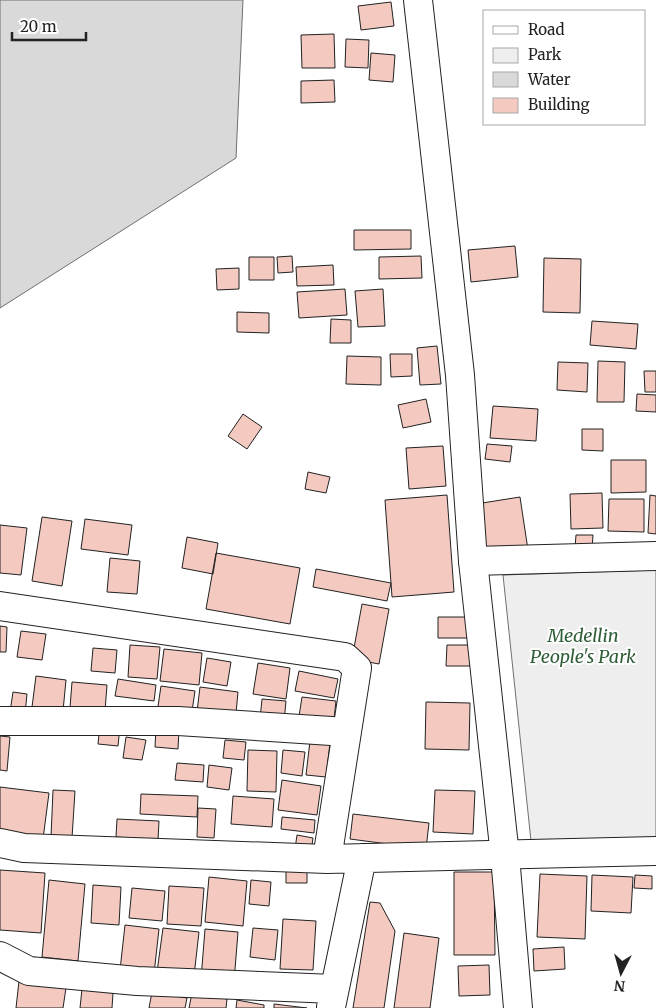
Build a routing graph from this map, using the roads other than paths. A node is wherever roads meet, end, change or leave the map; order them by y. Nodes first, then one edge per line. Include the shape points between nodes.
1 (418, 0) edge
2 (656, 556) edge
3 (474, 561) junction
4 (0, 606) edge
5 (0, 721) edge
6 (347, 732) junction
7 (0, 843) edge
8 (656, 852) edge
9 (504, 856) junction
10 (362, 858) junction
11 (328, 859) junction
12 (0, 956) edge
13 (332, 999) edge
14 (518, 1008) edge

1 - 3 street via 460,375
2 - 3 street
3 - 9 street
4 - 6 street via 346,657 357,668
5 - 6 street via 178,721
6 - 11 street
7 - 11 street via 24,848
8 - 9 street
9 - 10 street
9 - 14 street
10 - 11 street
10 - 13 street
12 - 13 street via 29,971

